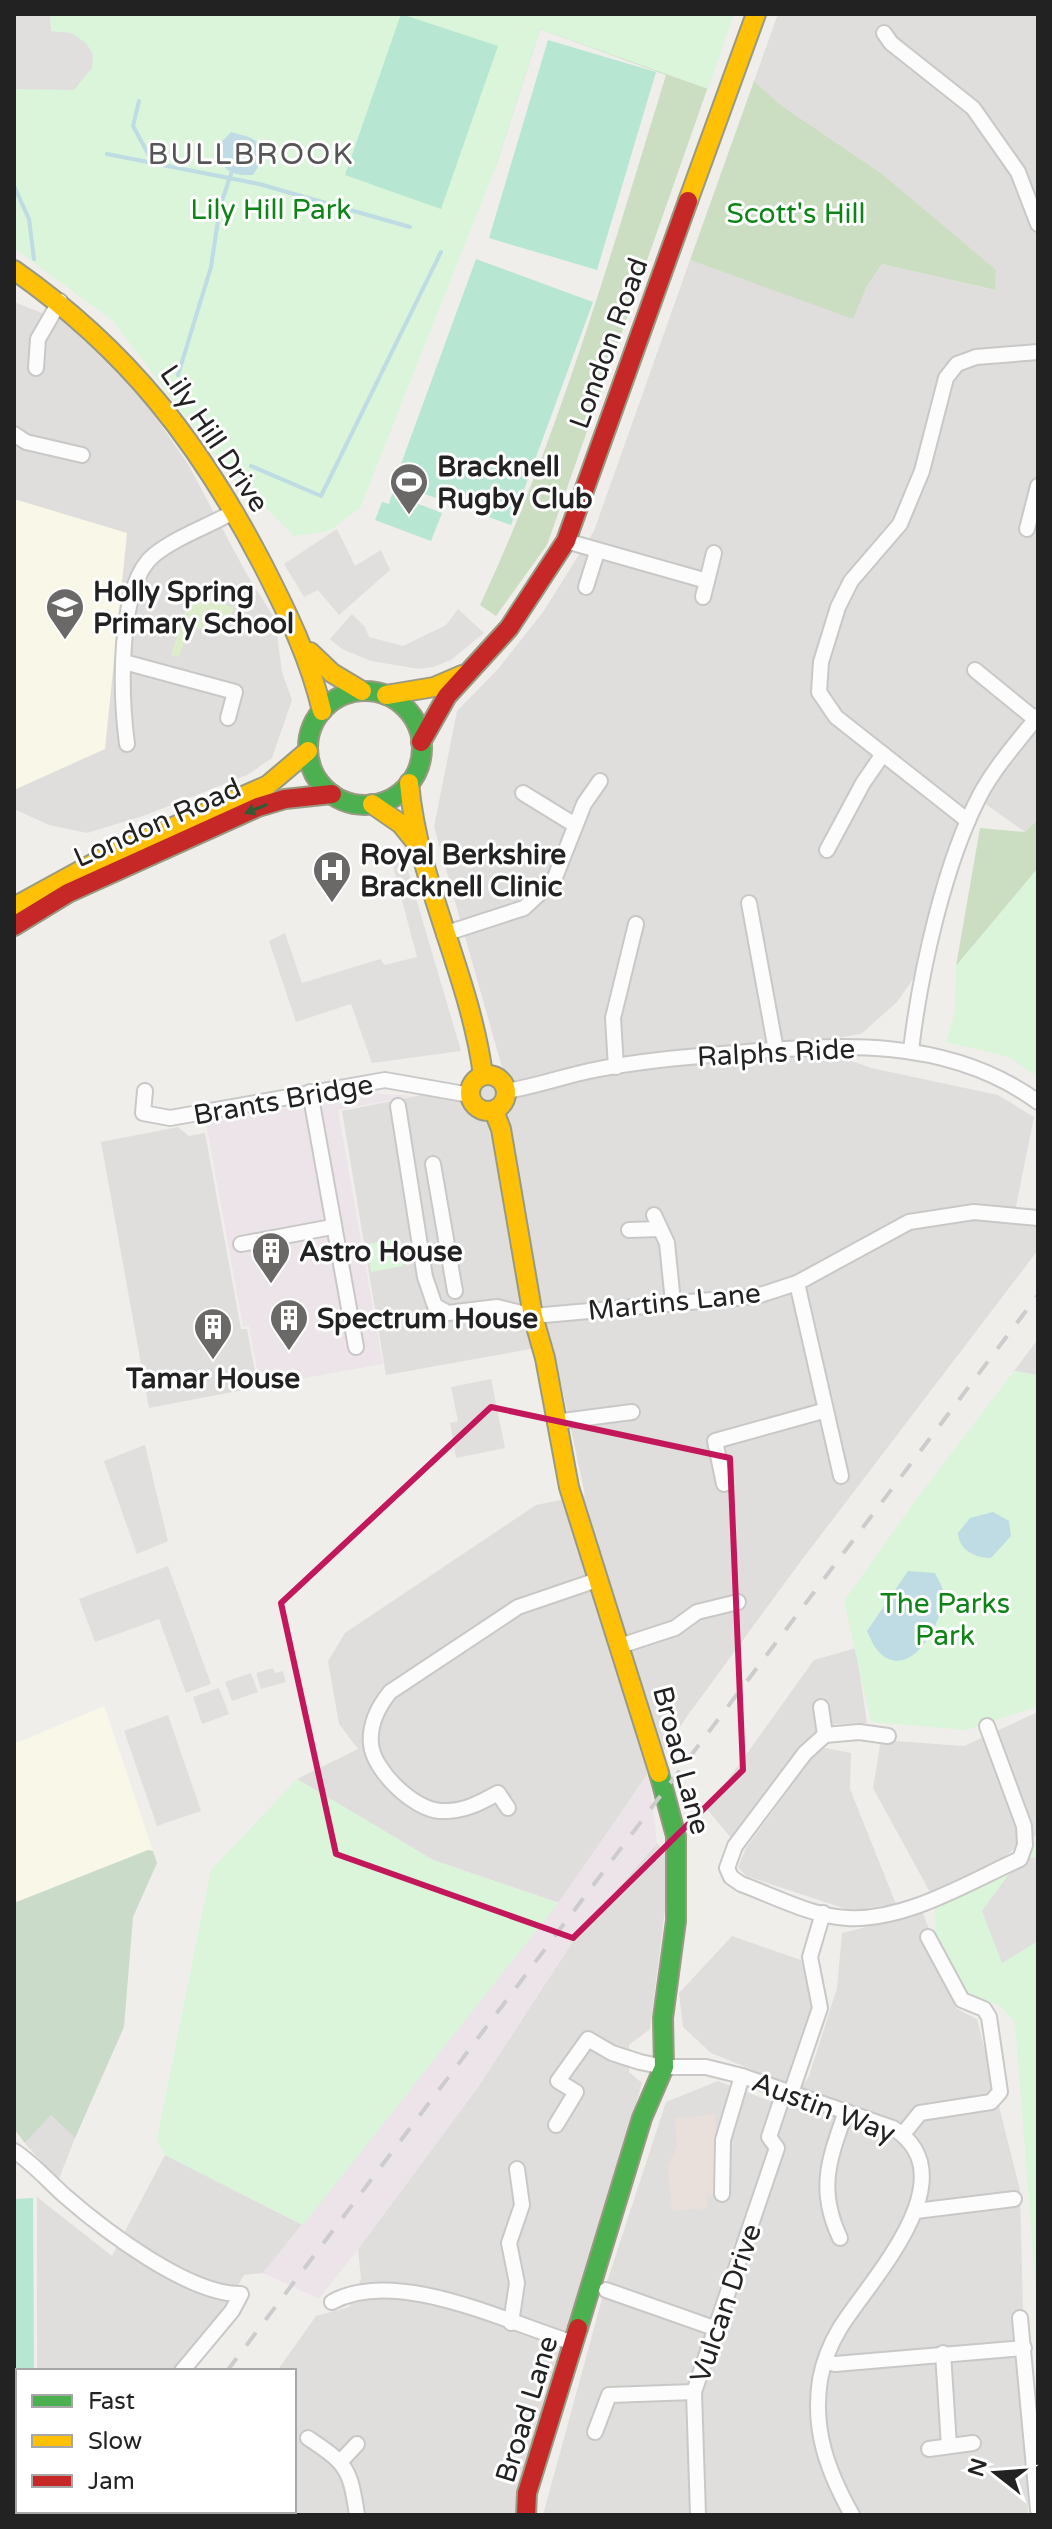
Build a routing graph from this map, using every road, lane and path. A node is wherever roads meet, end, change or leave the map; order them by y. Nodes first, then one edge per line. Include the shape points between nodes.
1 (756, 14) edge
2 (884, 33) dead end
3 (1038, 224) edge
4 (14, 270) edge
5 (60, 301) junction
6 (1038, 350) edge
7 (36, 368) dead end
8 (14, 434) edge
9 (82, 455) dead end
10 (1038, 486) edge
11 (235, 511) junction
12 (1027, 529) dead end
13 (566, 541) junction
14 (597, 552) junction
15 (714, 553) dead end
16 (707, 581) junction
17 (586, 587) dead end
18 (703, 597) dead end
19 (298, 636) junction
20 (124, 662) junction
21 (472, 668) junction
22 (975, 670) dead end
23 (362, 691) junction
24 (386, 695) junction
25 (322, 711) junction
26 (228, 718) dead end
27 (1037, 718) edge
28 (421, 742) junction
29 (127, 744) dead end
30 (308, 751) junction
31 (883, 754) junction
32 (600, 781) dead end
33 (409, 783) junction
34 (523, 793) dead end
35 (332, 794) junction
36 (372, 804) junction
37 (968, 821) junction
38 (575, 825) junction
39 (419, 846) junction
40 (827, 850) dead end
41 (749, 903) dead end
42 (14, 907) edge
43 (636, 924) dead end
44 (14, 926) edge
45 (444, 934) junction
46 (776, 1050) junction
47 (911, 1050) junction
48 (616, 1067) junction
49 (483, 1075) junction
50 (145, 1091) dead end
51 (506, 1091) junction
52 (310, 1092) junction
53 (470, 1095) junction
54 (1038, 1102) edge
55 (398, 1106) dead end
56 (494, 1111) junction
57 (420, 1160) junction
58 (654, 1215) dead end
59 (1038, 1218) edge
60 (332, 1227) junction
61 (660, 1229) junction
62 (629, 1230) dead end
63 (445, 1234) junction
64 (419, 1237) junction
65 (241, 1244) dead end
66 (797, 1283) junction
67 (455, 1291) dead end
68 (673, 1302) junction
69 (533, 1316) junction
70 (356, 1347) dead end
71 (823, 1411) junction
72 (632, 1412) dead end
73 (555, 1422) junction
74 (841, 1476) dead end
75 (724, 1484) dead end
76 (597, 1580) junction
77 (738, 1602) dead end
78 (620, 1646) junction
79 (821, 1707) dead end
80 (987, 1726) dead end
81 (825, 1735) junction
82 (888, 1736) dead end
83 (508, 1808) dead end
84 (823, 1913) junction
85 (928, 1937) dead end
86 (664, 2067) junction
87 (742, 2076) junction
88 (787, 2095) junction
89 (846, 2111) junction
90 (556, 2125) dead end
91 (903, 2134) junction
92 (14, 2151) edge
93 (517, 2169) dead end
94 (722, 2194) dead end
95 (1014, 2199) dead end
96 (916, 2211) junction
97 (840, 2238) dead end
98 (606, 2290) dead end
99 (332, 2302) dead end
100 (1020, 2318) dead end
101 (511, 2323) junction
102 (714, 2328) junction
103 (574, 2343) junction
104 (1024, 2348) junction
105 (943, 2353) junction
106 (826, 2362) junction
107 (184, 2369) edge
108 (694, 2392) junction
109 (595, 2432) dead end
110 (308, 2438) dead end
111 (973, 2443) dead end
112 (357, 2444) dead end
113 (949, 2446) junction
114 (929, 2449) dead end
115 (342, 2460) junction
116 (1038, 2510) edge
117 (357, 2515) edge
118 (526, 2515) edge
119 (698, 2515) edge
120 (852, 2515) edge

1 - 13 street, London Road
2 - 3 street via 973,108 1018,172
4 - 5 street, Lily Hill Drive
5 - 7 street via 38,339
5 - 11 street, Lily Hill Drive via 115,348 163,402
6 - 31 street via 976,357 957,364 946,378 922,471 900,524 851,581 838,607 821,662 819,692 836,717
8 - 9 street via 26,442
10 - 12 street
11 - 19 street, Lily Hill Drive
11 - 20 street via 153,556 132,586
13 - 14 street
13 - 21 street, London Road via 514,622
14 - 16 street
14 - 17 street
15 - 16 street
16 - 18 street
19 - 23 street, Lily Hill Drive via 321,665
19 - 25 street, Lily Hill Drive
20 - 26 street via 235,692
20 - 29 street via 121,697
21 - 24 street, London Road via 434,687
21 - 28 street, London Road via 447,696
22 - 27 street
23 - 24 street
23 - 25 street via 342,696
24 - 28 street via 412,714
25 - 30 street
27 - 37 street via 981,793
28 - 33 street
30 - 35 street via 316,777
30 - 42 street, London Road via 268,785 107,856
31 - 37 street
31 - 40 street
32 - 38 street
33 - 36 street via 388,800
33 - 39 street
34 - 38 street
35 - 36 street
35 -> 44 street, London Road via 258,807 80,887
36 - 39 street via 401,824
37 - 47 street via 926,958
38 - 45 street via 554,880 524,908
39 - 45 street
41 - 46 street
43 - 48 street via 613,1018
45 - 49 street via 478,1036
46 - 47 street, Ralphs Ride
46 - 48 street, Ralphs Ride
47 - 54 street, Ralphs Ride via 991,1075
48 - 51 street, Ralphs Ride
49 - 51 street via 495,1076
49 - 53 street via 473,1083
50 - 52 street, Brants Bridge via 143,1113 170,1118
51 - 56 street via 505,1101
52 - 53 street, Brants Bridge via 385,1080
52 - 60 street
53 - 56 street via 478,1109
55 - 57 street
56 - 69 street, Broad Lane
57 - 63 street
57 - 64 street
58 - 61 street
59 - 66 street, Martins Lane via 974,1212 909,1222
60 - 65 street
60 - 70 street
61 - 62 street
61 - 68 street via 667,1243
63 - 64 street
63 - 67 street
64 - 69 street, Martins Lane via 435,1306 448,1313 497,1307
66 - 68 street, Martins Lane via 757,1296
66 - 71 street
68 - 69 street, Martins Lane
69 - 73 street, Broad Lane
71 - 74 street
71 - 75 street via 715,1441
72 - 73 street
73 - 76 street, Broad Lane
76 - 78 street, Broad Lane
76 - 83 street via 518,1607 390,1692 378,1707 371,1746 408,1797 436,1811 467,1810 498,1793
77 - 78 street via 697,1612 675,1628
78 - 86 street, Broad Lane via 676,1836 676,1921 663,2018
79 - 81 street
80 - 84 street via 1024,1826 1020,1859 878,1917
81 - 82 street
81 - 84 street via 805,1753 735,1846 727,1868 741,1884
84 - 88 street via 810,1957 820,2008
85 - 91 street via 962,2000 984,2009 989,2017 1000,2092 991,2102 920,2113
86 - 87 street, Austin Way via 706,2067
86 - 90 street, Austin Way via 612,2053 588,2039 558,2081 576,2092
86 - 103 street, Broad Lane via 642,2118
87 - 88 street, Austin Way
87 - 94 street via 723,2140
88 - 89 street, Austin Way
88 - 102 street, Vulcan Drive via 769,2137 777,2148
89 - 91 street, Austin Way
89 - 97 street via 825,2182
91 - 96 street, Austin Way via 921,2172
92 - 107 street via 66,2197 175,2273 226,2294 241,2294
93 - 101 street via 522,2205 509,2243 517,2283
95 - 96 street
96 - 106 street, Austin Way via 838,2331
98 - 102 street
99 - 101 street via 351,2292 403,2291
100 - 104 street
101 - 103 street
102 - 108 street, Vulcan Drive
103 - 118 street, Broad Lane via 527,2493
104 - 105 street
104 - 116 street
105 - 106 street
105 - 113 street
106 - 120 street, Austin Way via 818,2430 830,2475
108 - 109 street via 609,2395
108 - 119 street, Vulcan Drive
110 - 115 street
111 - 113 street
112 - 115 street
113 - 114 street
115 - 117 street

